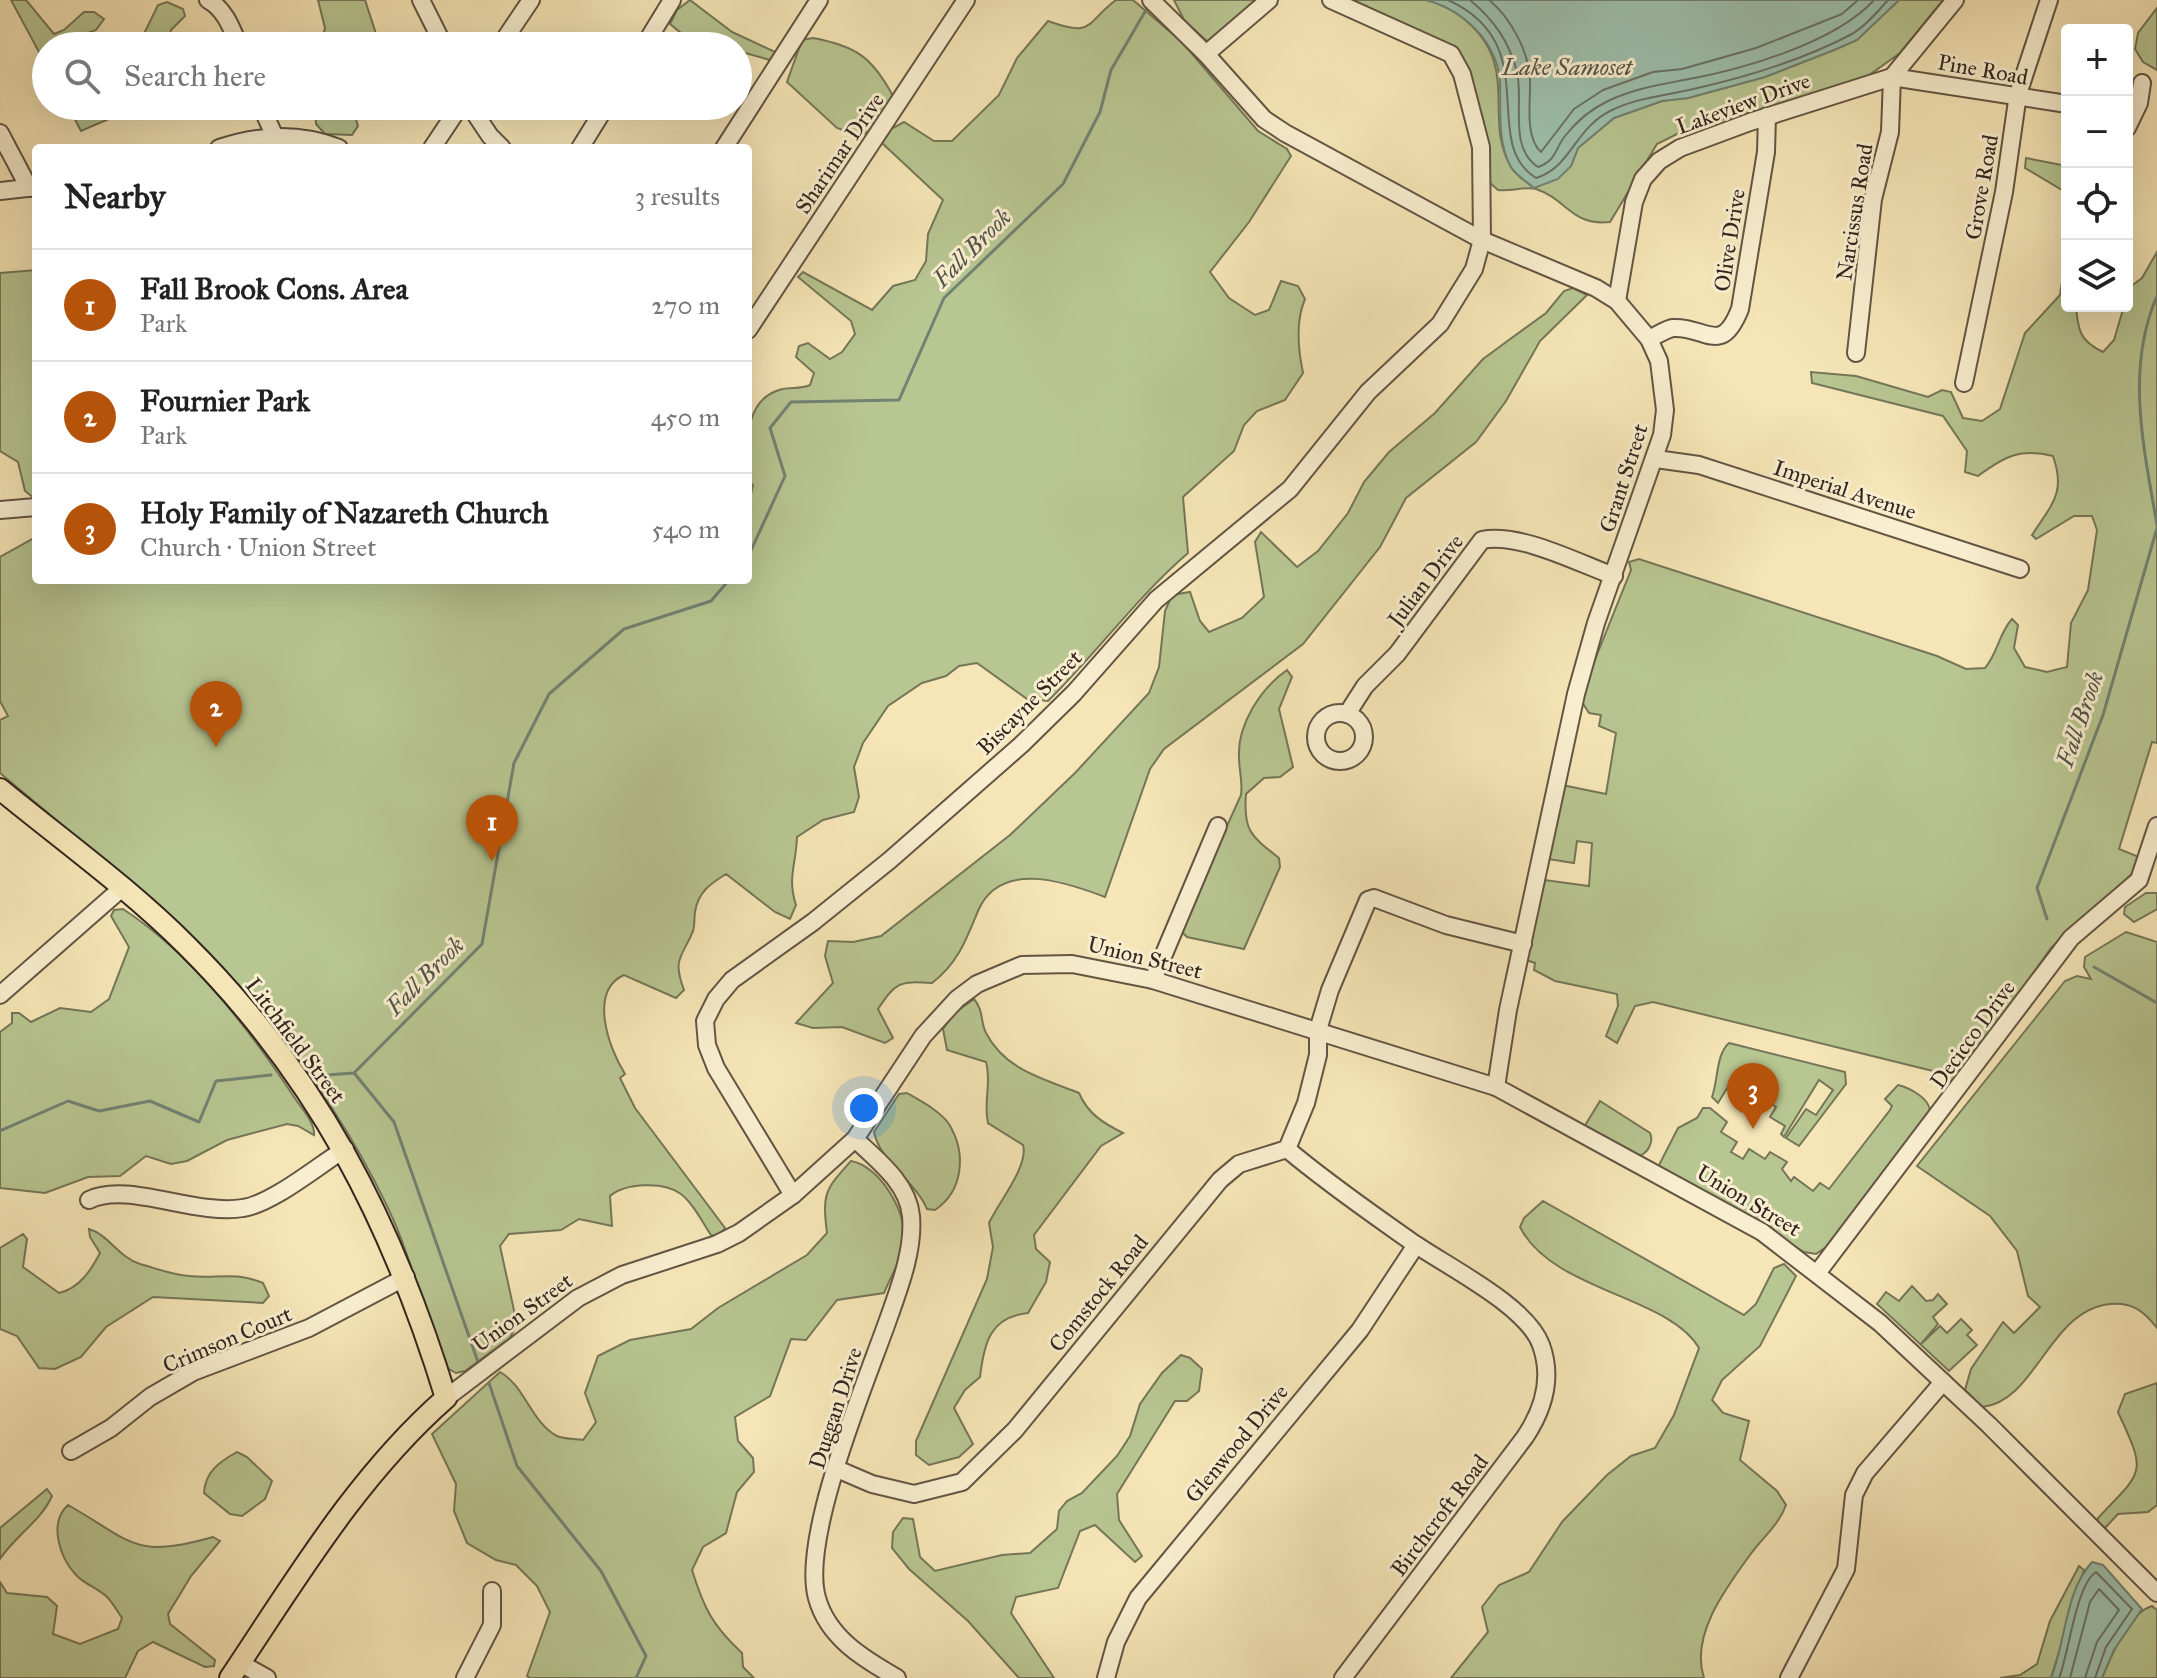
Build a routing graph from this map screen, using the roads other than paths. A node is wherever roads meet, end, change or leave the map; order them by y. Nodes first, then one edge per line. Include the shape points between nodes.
1 (208, 0) edge
2 (421, 0) edge
3 (531, 0) edge
4 (672, 0) edge
5 (819, 0) edge
6 (966, 0) edge
7 (1151, 0) edge
8 (1269, 0) edge
9 (1331, 0) edge
10 (1955, 0) edge
11 (2049, 0) edge
12 (233, 32) edge
13 (437, 32) edge
14 (509, 32) edge
15 (653, 32) edge
16 (1206, 54) junction
17 (1892, 77) junction
18 (2142, 83) dead end
19 (2018, 97) junction
20 (2061, 103) edge
21 (752, 104) edge
22 (2133, 112) edge
23 (1767, 116) junction
24 (267, 120) edge
25 (451, 120) edge
26 (481, 120) edge
27 (597, 120) edge
28 (742, 120) edge
29 (0, 133) edge
30 (275, 137) junction
31 (232, 144) edge
32 (328, 144) edge
33 (435, 144) edge
34 (499, 144) edge
35 (582, 144) edge
36 (727, 144) edge
37 (32, 186) edge
38 (32, 188) edge
39 (0, 191) edge
40 (1482, 240) junction
41 (1617, 301) junction
42 (752, 319) edge
43 (1649, 339) junction
44 (1856, 353) dead end
45 (1964, 383) dead end
46 (1656, 459) junction
47 (32, 507) edge
48 (0, 510) edge
49 (2020, 569) dead end
50 (1614, 576) junction
51 (1347, 714) dead end
52 (1, 791) edge
53 (1218, 826) dead end
54 (2157, 826) edge
55 (122, 888) junction
56 (1523, 944) junction
57 (1153, 980) junction
58 (0, 995) edge
59 (1318, 1030) junction
60 (1496, 1087) junction
61 (855, 1139) junction
62 (345, 1149) junction
63 (1287, 1149) junction
64 (793, 1195) junction
65 (89, 1200) dead end
66 (1416, 1245) junction
67 (1818, 1272) junction
68 (406, 1277) junction
69 (1943, 1382) junction
70 (446, 1398) junction
71 (71, 1451) dead end
72 (837, 1469) junction
73 (492, 1591) dead end
74 (2157, 1593) edge
75 (235, 1670) edge
76 (267, 1678) edge
77 (465, 1678) edge
78 (897, 1678) edge
79 (1106, 1678) edge
80 (1343, 1678) edge
81 (1789, 1678) edge

1 - 12 street
2 - 13 street
3 - 14 street
4 - 15 street
5 - 21 street
6 - 42 street, Sharimar Drive
7 - 16 street, Grant Street
8 - 16 street
9 - 40 street via 1451,54 1462,74 1481,147
10 - 17 street
11 - 19 street, Grove Road
16 - 40 street, Grant Street via 1264,119
17 - 19 street, Pine Road
17 - 23 street, Lakeview Drive
17 - 44 street, Narcissus Road via 1890,132 1873,199
18 - 22 street
19 - 20 street, Pine Road
19 - 45 street, Grove Road
23 - 41 street, Lakeview Drive via 1680,148 1643,179
23 - 43 street, Olive Drive via 1766,152 1735,322 1725,334 1712,338 1672,328
24 - 30 street
25 - 33 street
26 - 34 street
27 - 35 street
28 - 36 street
29 - 37 street
30 - 31 street
30 - 32 street
38 - 39 street
40 - 41 street, Grant Street
40 - 64 street, Biscayne Street via 1474,269 1440,324 1368,392 1290,489 1156,600 1074,693 1009,755 890,860 732,980 716,999 705,1021 716,1068
41 - 43 street, Grant Street
43 - 46 street, Grant Street via 1664,386
46 - 49 street, Imperial Avenue via 1699,465
46 - 50 street, Grant Street
47 - 48 street
50 - 51 street, Julian Drive via 1525,544 1497,537 1482,540
50 - 56 street, Grant Street via 1576,694
52 - 55 main road, Litchfield Street
53 - 57 street
54 - 67 street, Decicco Drive via 2139,880 2065,944
55 - 58 street
55 - 62 main road, Litchfield Street via 238,1000
56 - 59 street via 1368,900
56 - 60 street, Grant Street
57 - 59 street, Union Street
57 - 61 street, Union Street via 1096,966 1047,963 1022,965 977,984 923,1036
59 - 60 street, Union Street
59 - 63 street via 1318,1055 1306,1103
60 - 67 street, Union Street via 1762,1232
61 - 64 street, Union Street
61 - 72 street, Duggan Drive via 903,1191 911,1214 911,1239
62 - 65 street via 245,1208 208,1209 115,1191
62 - 68 main road, Litchfield Street
63 - 66 street
63 - 72 street, Comstock Road via 1239,1164 1220,1180 1015,1430 962,1482 914,1494
64 - 70 street, Union Street via 717,1244 622,1275 578,1298
66 - 79 street, Glenwood Drive via 1360,1330 1138,1598 1116,1642
66 - 80 street, Birchcroft Road via 1528,1323 1547,1368 1538,1416 1525,1437
67 - 69 street, Union Street
68 - 70 main road, Litchfield Street
68 - 71 street, Crimson Court via 309,1328 193,1372
69 - 74 street, Union Street
69 - 81 street via 1865,1473 1854,1495 1846,1569
70 - 75 main road, Union Street via 357,1493
72 - 78 street, Duggan Drive via 817,1548 817,1598 842,1640
73 - 77 street via 492,1625
75 - 76 street

